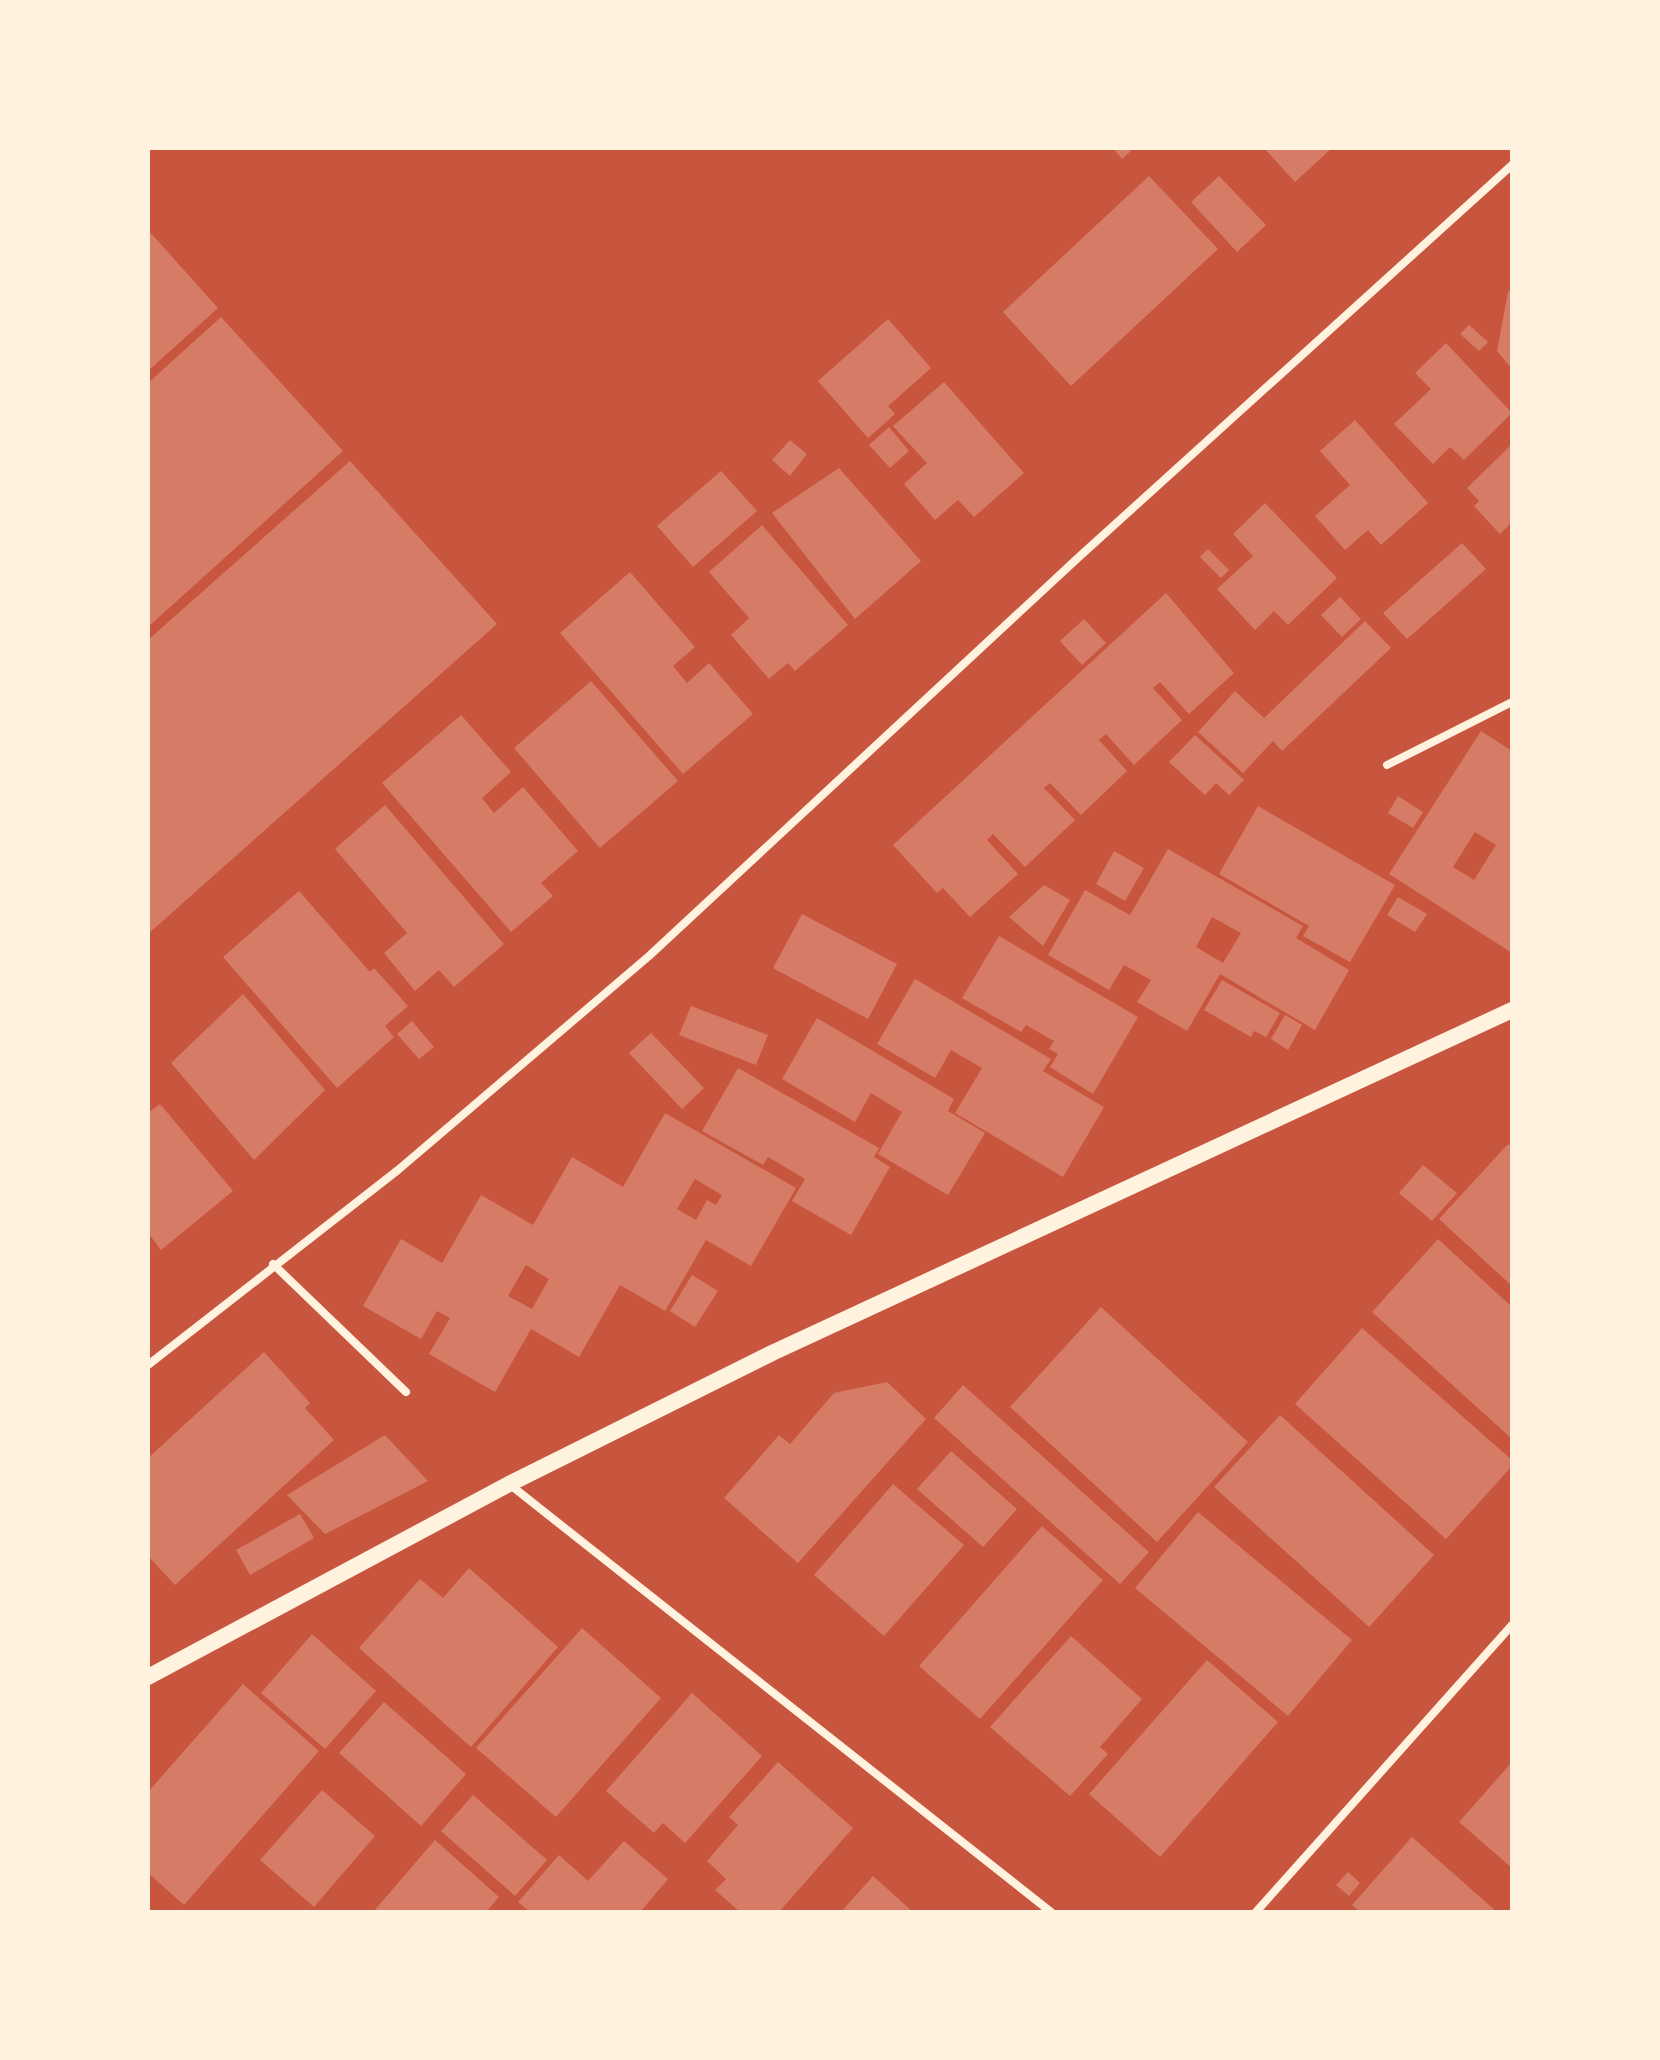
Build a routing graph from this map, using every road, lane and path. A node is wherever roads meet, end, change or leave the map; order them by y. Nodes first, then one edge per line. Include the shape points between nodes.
1 (1512, 165) edge
2 (1512, 702) edge
3 (1387, 765) dead end
4 (1512, 1010) edge
5 (273, 1264) junction
6 (148, 1365) edge
7 (406, 1392) dead end
8 (509, 1484) junction
9 (1512, 1625) edge
10 (148, 1677) edge
11 (1051, 1912) edge
12 (1256, 1912) edge

1 - 5 street via 649,956 398,1170
2 - 3 street
4 - 8 main road via 772,1353
5 - 6 street
5 - 7 street
8 - 10 main road
8 - 11 street
9 - 12 street

